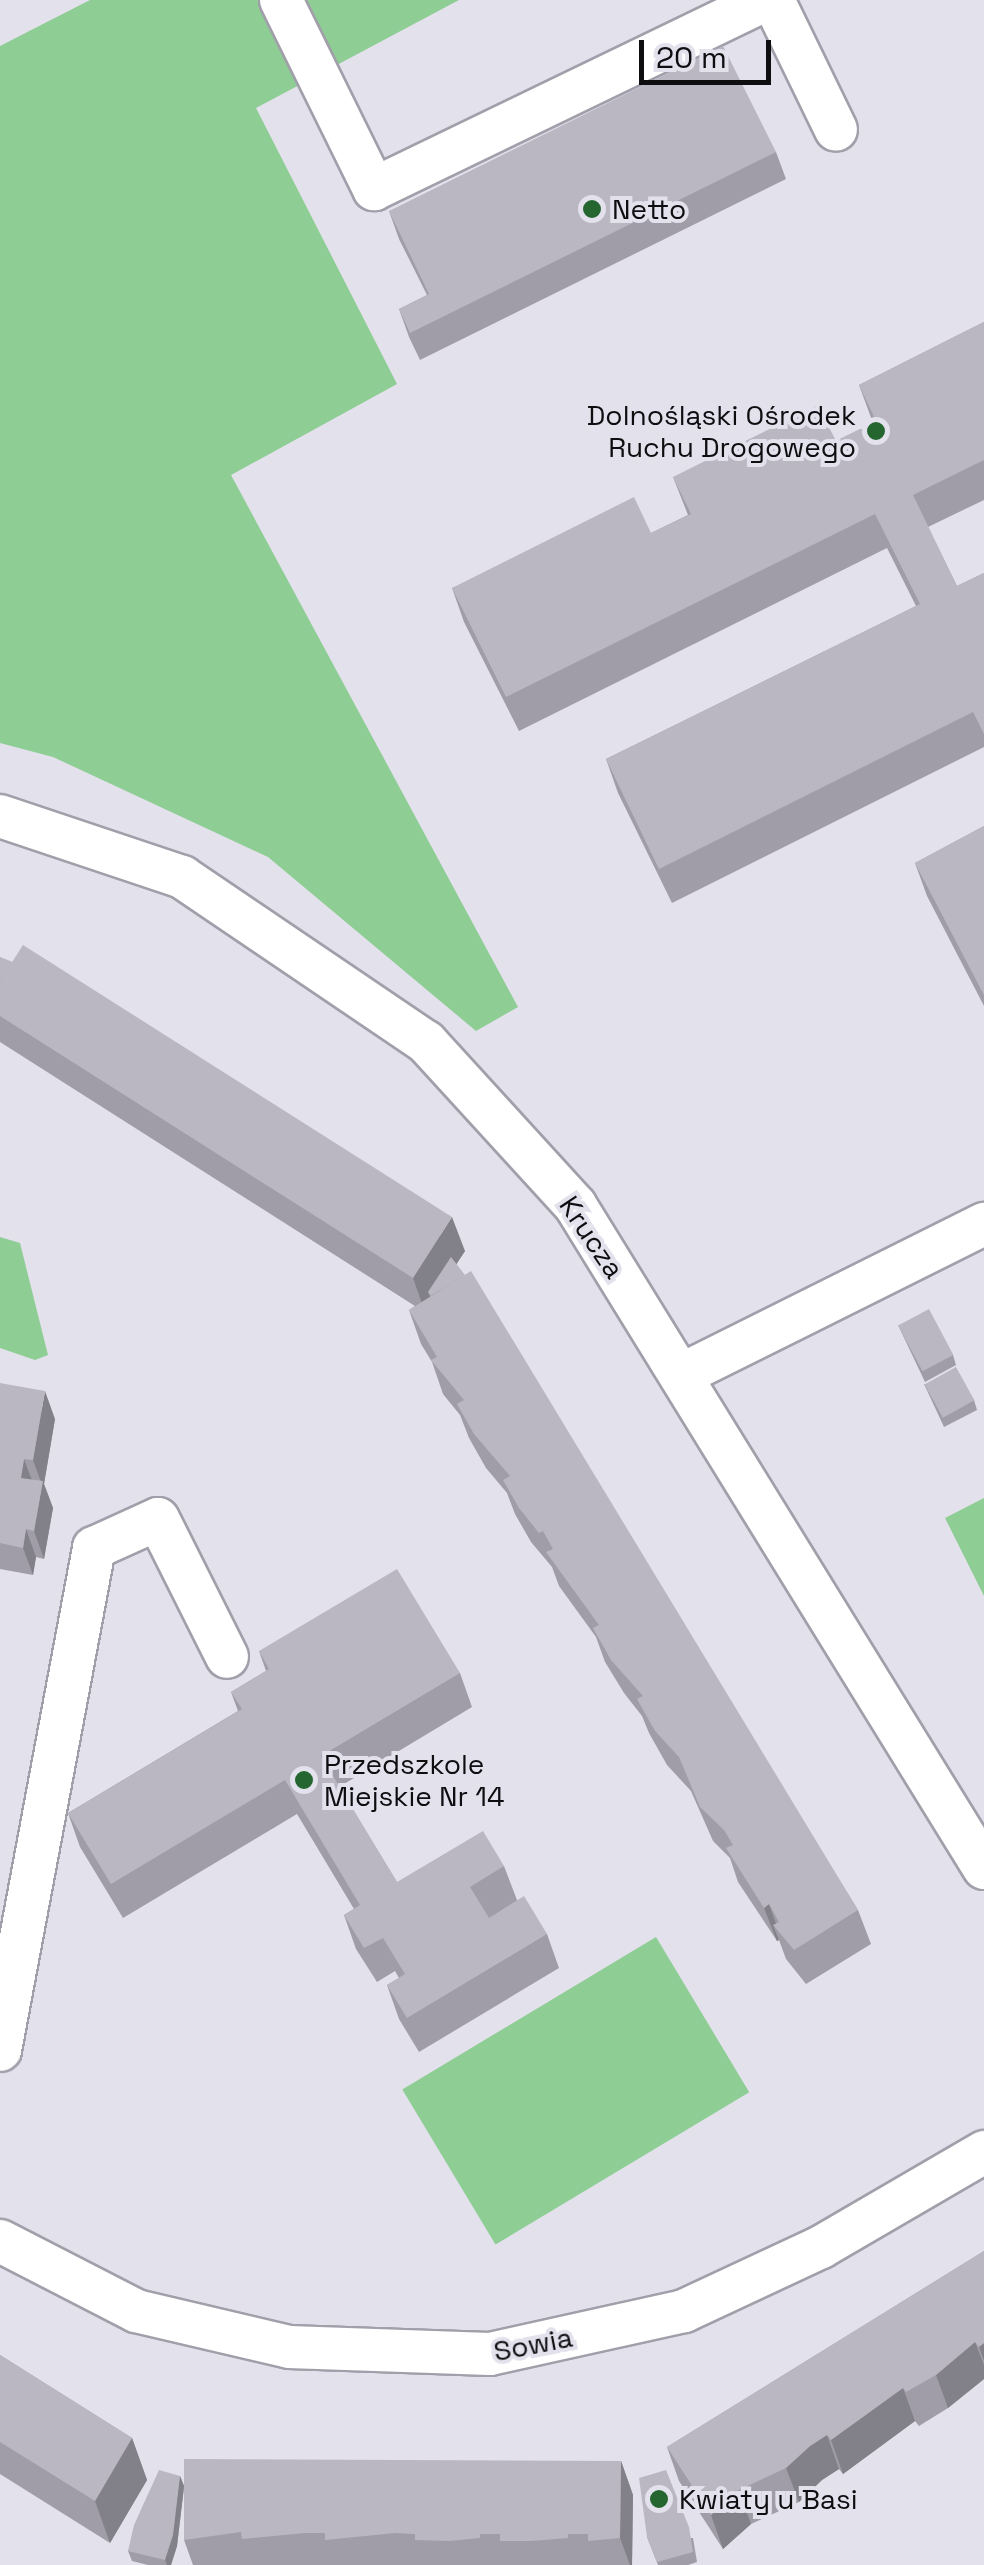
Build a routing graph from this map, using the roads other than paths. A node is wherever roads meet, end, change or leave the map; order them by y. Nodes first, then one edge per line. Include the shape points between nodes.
1 (281, 0) edge
2 (769, 0) edge
3 (836, 130) dead end
4 (0, 816) edge
5 (984, 1224) edge
6 (681, 1375) junction
7 (228, 1656) dead end
8 (979, 1848) edge
9 (0, 2050) edge
10 (984, 2152) edge
11 (0, 2241) edge

1 - 2 street via 374,190
2 - 3 street
4 - 6 street, Krucza via 182,877 426,1042 575,1204
5 - 6 street
6 - 8 street, Krucza
7 - 9 street via 158,1519 94,1548
10 - 11 street, Sowia via 821,2247 684,2311 490,2354 289,2347 136,2311

